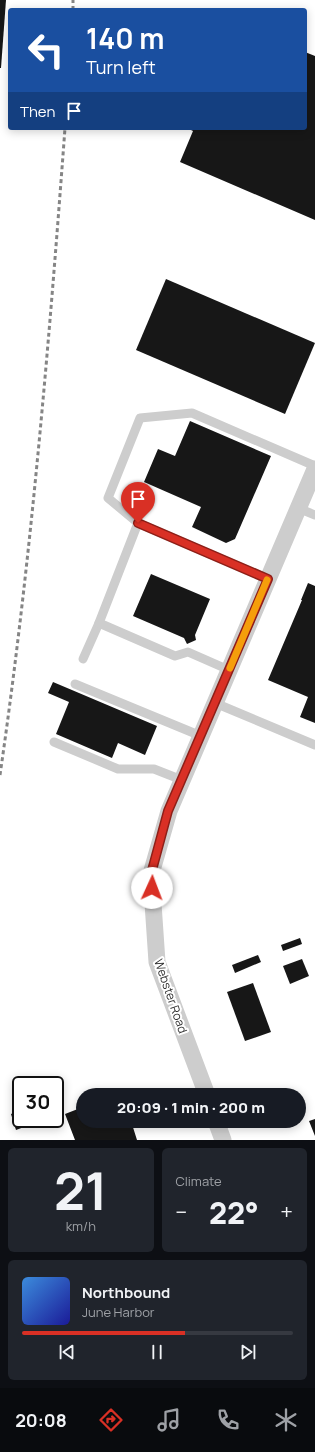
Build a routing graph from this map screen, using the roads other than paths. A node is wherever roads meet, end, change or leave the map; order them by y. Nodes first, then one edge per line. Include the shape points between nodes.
1 (315, 466) edge
2 (315, 469) edge
3 (298, 508) junction
4 (315, 515) edge
5 (138, 523) junction
6 (268, 579) junction
7 (99, 623) junction
8 (83, 659) dead end
9 (229, 670) junction
10 (74, 684) dead end
11 (215, 702) junction
12 (201, 736) junction
13 (54, 742) dead end
14 (315, 745) edge
15 (182, 780) junction
16 (204, 1088) edge
17 (219, 1128) edge
18 (223, 1140) edge

1 - 5 lane via 192,413 140,418 108,498
2 - 3 street, Webster Road
3 - 4 lane
3 - 6 street, Webster Road
5 - 6 lane
5 - 7 lane
6 - 9 street, Webster Road
7 - 8 lane
7 - 9 lane via 175,656 188,652
9 - 11 street, Webster Road
10 - 12 lane
11 - 12 street, Webster Road
11 - 14 lane
12 - 15 street, Webster Road
13 - 15 lane via 118,769 154,769
15 - 16 street, Webster Road via 168,811 151,874 157,962
17 - 18 street

